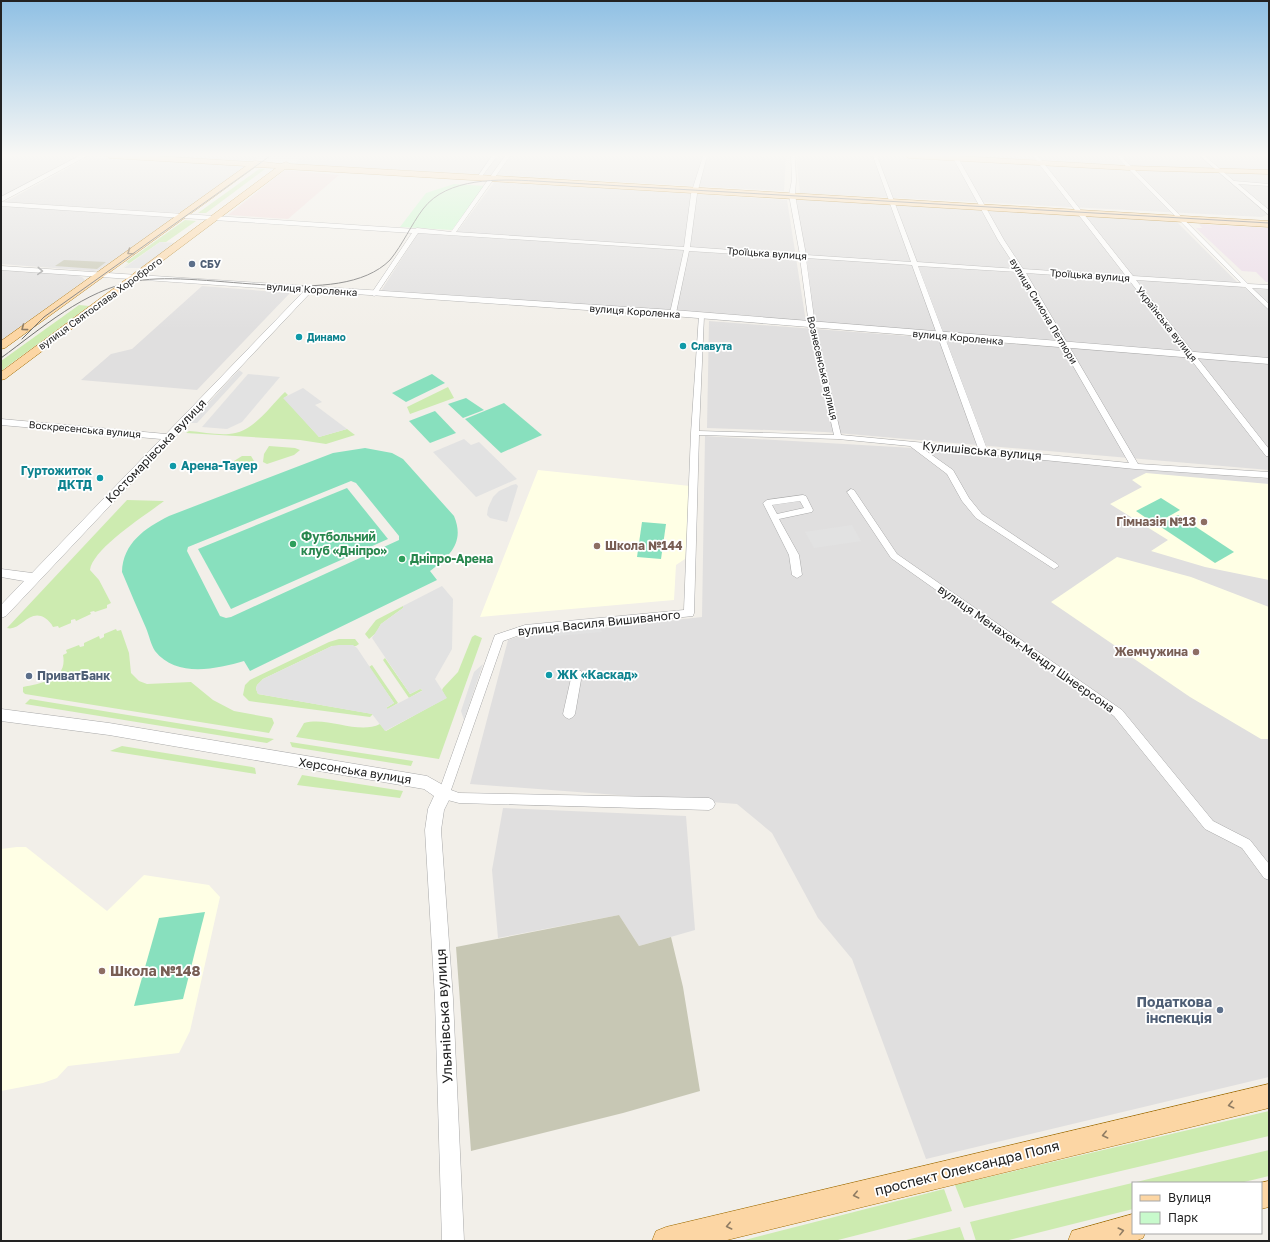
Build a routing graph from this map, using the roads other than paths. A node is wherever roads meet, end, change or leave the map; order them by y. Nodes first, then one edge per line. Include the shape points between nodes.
1 (151, 214) edge
2 (185, 214) edge
3 (219, 214) edge
4 (467, 214) edge
5 (691, 214) edge
6 (795, 214) edge
7 (895, 214) edge
8 (987, 214) edge
9 (1081, 214) edge
10 (1096, 214) edge
11 (1174, 214) edge
12 (182, 216) junction
13 (214, 218) junction
14 (1179, 219) junction
15 (1269, 224) edge
16 (417, 230) junction
17 (453, 233) junction
18 (687, 248) junction
19 (803, 256) junction
20 (912, 262) junction
21 (1, 268) edge
22 (1020, 270) junction
23 (98, 275) junction
24 (135, 278) junction
25 (1132, 278) junction
26 (1245, 285) junction
27 (1269, 287) edge
28 (310, 289) junction
29 (374, 294) junction
30 (1269, 308) edge
31 (673, 313) junction
32 (701, 316) junction
33 (812, 325) junction
34 (940, 336) junction
35 (1063, 345) junction
36 (1, 346) edge
37 (1191, 355) junction
38 (1269, 361) edge
39 (1, 377) edge
40 (1, 422) edge
41 (695, 433) junction
42 (170, 437) junction
43 (838, 437) junction
44 (912, 444) junction
45 (983, 450) junction
46 (1269, 454) edge
47 (1135, 466) junction
48 (1269, 476) edge
49 (851, 492) dead end
50 (774, 517) dead end
51 (1054, 566) dead end
52 (1, 573) edge
53 (796, 575) dead end
54 (34, 578) junction
55 (1, 613) edge
56 (577, 674) dead end
57 (569, 714) dead end
58 (1, 715) edge
59 (444, 794) junction
60 (709, 804) dead end
61 (1269, 874) edge
62 (1269, 1096) edge
63 (1132, 1228) edge
64 (453, 1241) edge
65 (666, 1241) edge
66 (1082, 1241) edge

1 - 12 street, Троїцька вулиця
2 - 12 main road, вулиця Святослава Хороброго
3 - 13 main road, вулиця Святослава Хороброго
4 - 17 street
5 - 18 street
6 - 19 street, Вознесенська вулиця
7 - 20 street
8 - 22 street, вулиця Симона Петлюри
9 - 25 street, Українська вулиця
10 - 14 main road
11 - 14 street
12 - 13 street, Троїцька вулиця
12 -> 23 main road, вулиця Святослава Хороброго
13 - 16 street, Троїцька вулиця
13 - 24 main road, вулиця Святослава Хороброго
14 - 15 main road
14 - 26 street
16 - 17 street, Троїцька вулиця
16 - 29 street
17 - 18 street, Троїцька вулиця
18 - 19 street, Троїцька вулиця
18 - 31 street
19 - 20 street, Троїцька вулиця
19 - 33 street, Вознесенська вулиця
20 - 22 street, Троїцька вулиця
20 - 34 street
21 -> 23 street, вулиця Короленка
22 - 25 street, Троїцька вулиця
22 - 35 street, вулиця Симона Петлюри
23 - 24 street, вулиця Короленка
23 -> 36 main road, вулиця Святослава Хороброго
24 - 28 street, вулиця Короленка
24 - 39 main road, вулиця Святослава Хороброго
25 - 26 street, Троїцька вулиця
25 - 37 street, Українська вулиця
26 - 27 street, Троїцька вулиця
26 - 30 street
28 - 29 street, вулиця Короленка
28 - 42 street, Костомарівська вулиця
29 - 31 street, вулиця Короленка
31 - 32 street, вулиця Короленка
32 - 33 street, вулиця Короленка
32 - 41 street, вулиця Василя Вишиваного
33 - 34 street, вулиця Короленка
33 - 43 street, Вознесенська вулиця
34 - 35 street, вулиця Короленка
34 - 45 street
35 - 37 street, вулиця Короленка
35 - 47 street, вулиця Симона Петлюри
37 - 38 street, вулиця Короленка
37 - 46 street, Українська вулиця
40 - 42 street, Воскресенська вулиця
41 - 43 street, Кулишівська вулиця
41 - 59 street, вулиця Василя Вишиваного via 689,613 525,629 499,638
42 - 54 street, Костомарівська вулиця
43 - 44 street, Кулишівська вулиця
44 - 45 street, Кулишівська вулиця
44 - 51 street via 950,472 978,516
45 - 47 street, Кулишівська вулиця
47 - 48 street, Кулишівська вулиця
49 - 61 street, вулиця Менахем-Мендл Шнеєрсона via 894,556 1118,713 1209,825 1246,844
50 - 53 street via 794,555
52 - 54 street
54 - 55 street, Костомарівська вулиця
56 - 57 street
58 - 59 street, Херсонська вулиця via 109,729 427,783
59 - 60 street, Херсонська вулиця via 459,798
59 - 64 street, Ульянівська вулиця via 436,809 433,830 444,999
62 -> 65 main road, проспект Олександра Поля
66 -> 63 main road

